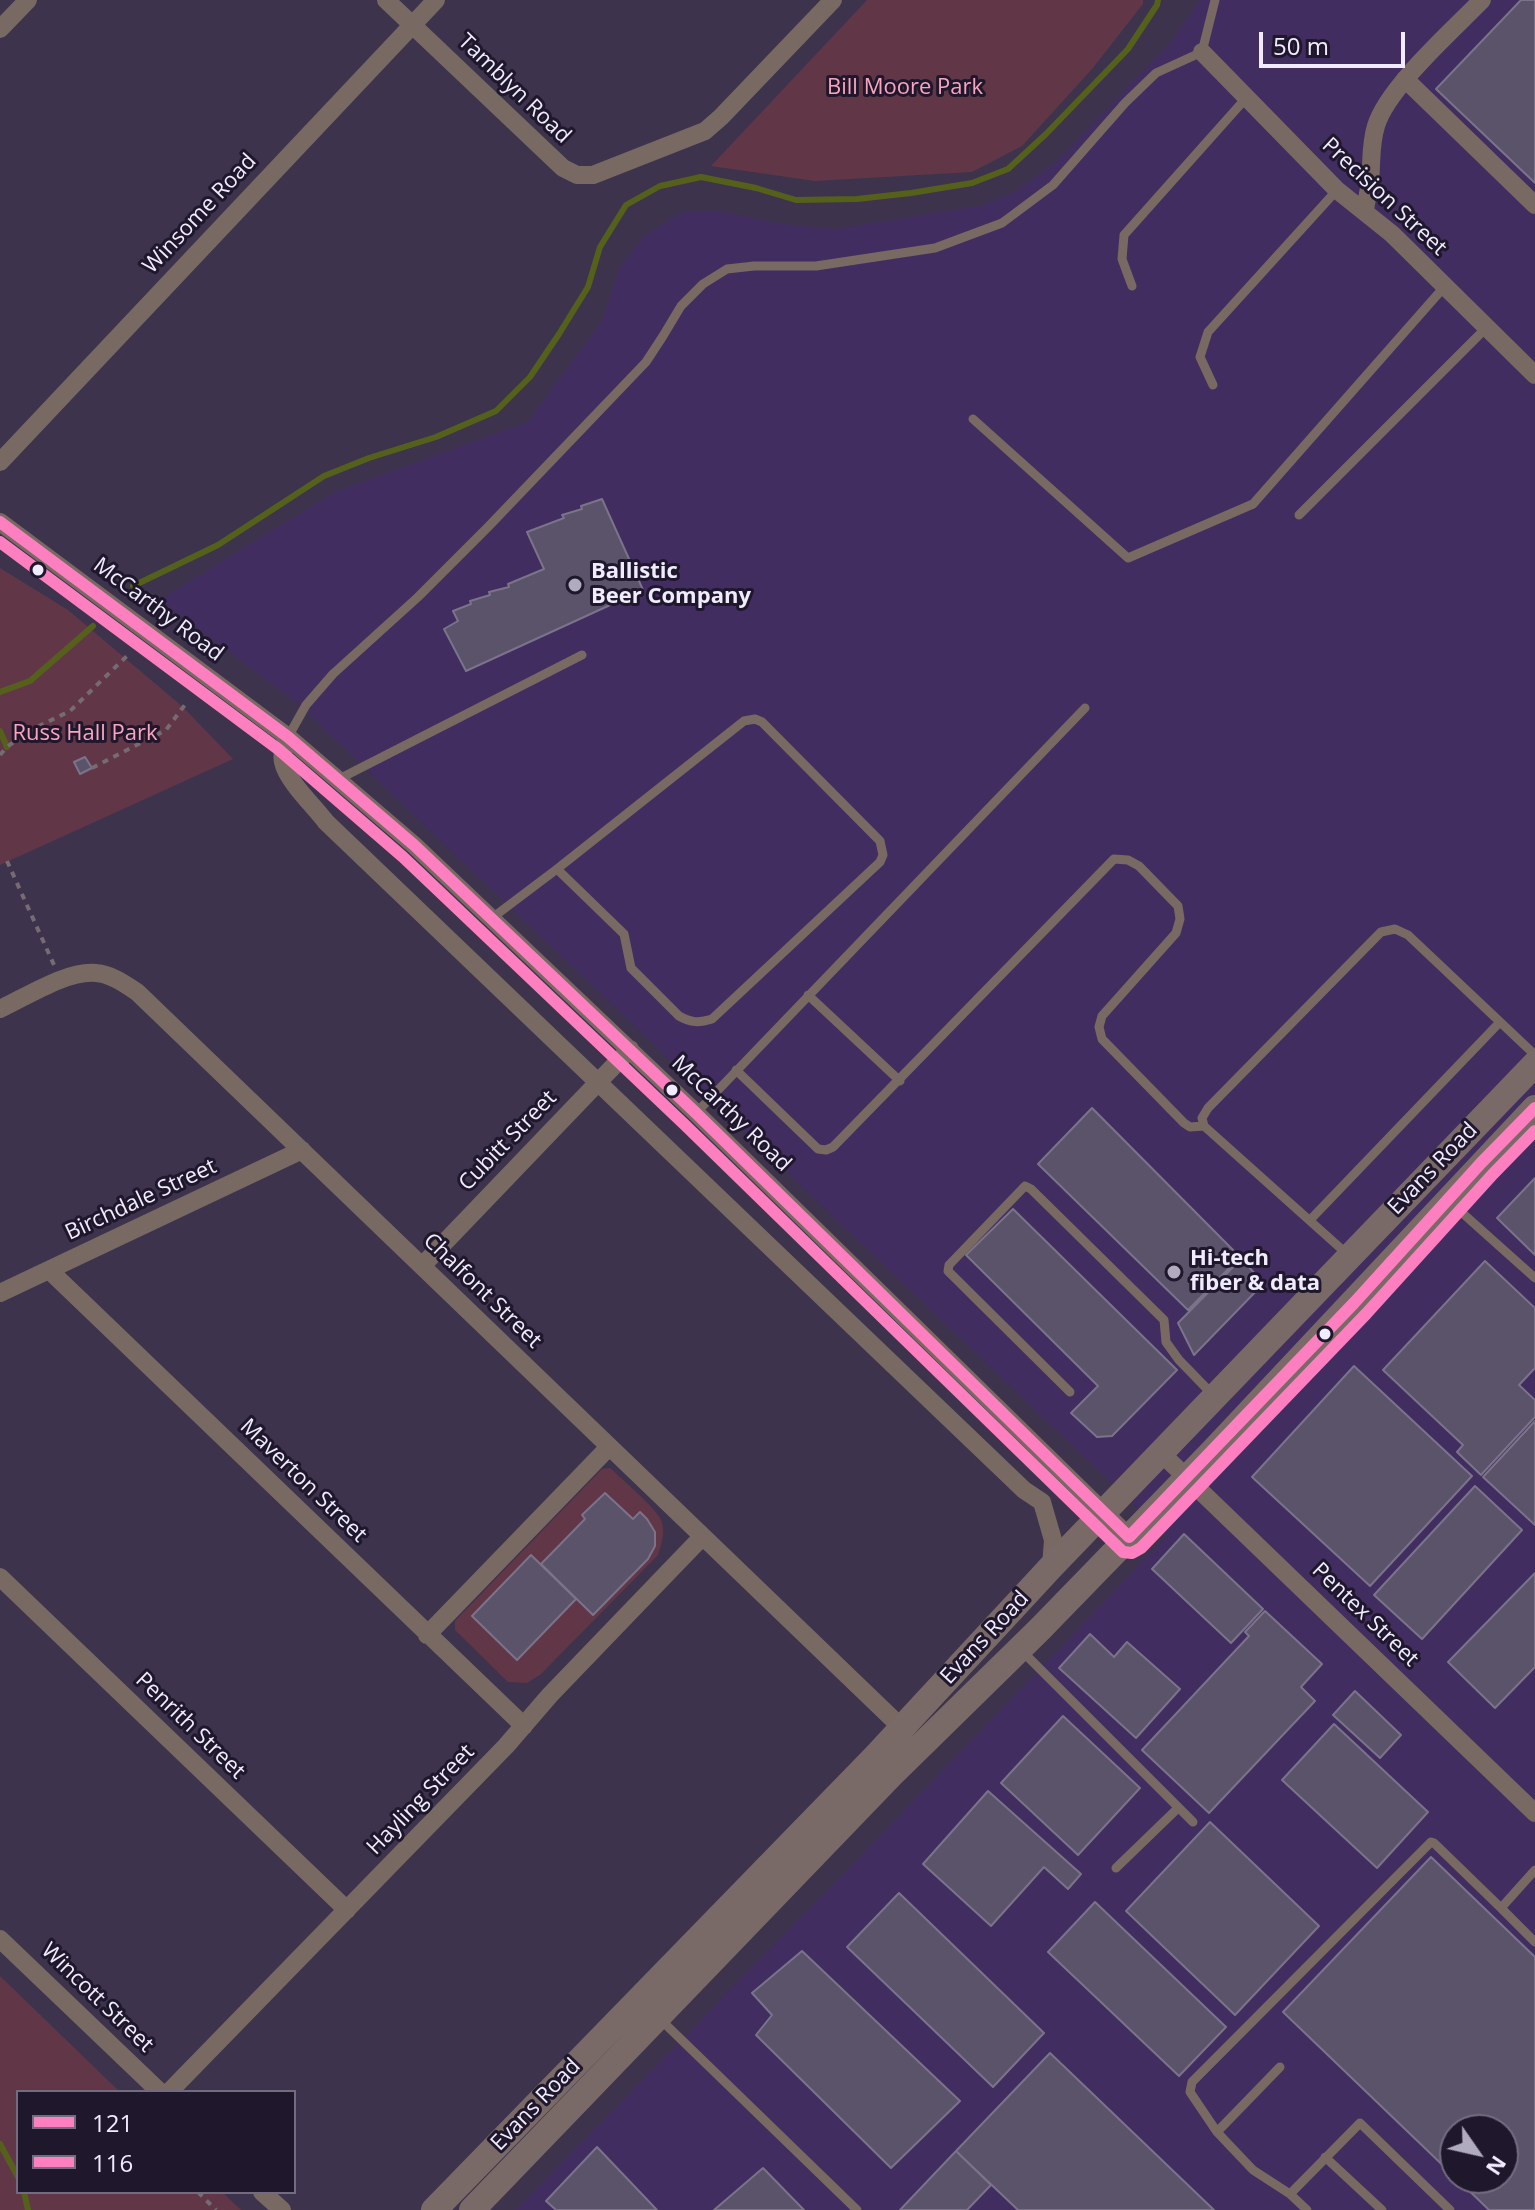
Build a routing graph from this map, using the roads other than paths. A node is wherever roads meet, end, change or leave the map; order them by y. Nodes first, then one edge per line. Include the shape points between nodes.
1 (28, 0) edge
2 (386, 0) edge
3 (436, 0) edge
4 (833, 0) edge
5 (1215, 0) edge
6 (1482, 0) edge
7 (412, 25) junction
8 (0, 29) edge
9 (1202, 52) junction
10 (1405, 79) junction
11 (1247, 97) junction
12 (1337, 190) junction
13 (1535, 205) edge
14 (1365, 211) junction
15 (1132, 286) dead end
16 (1445, 286) junction
17 (1487, 327) junction
18 (1535, 375) edge
19 (1213, 385) dead end
20 (973, 419) dead end
21 (0, 462) edge
22 (1299, 515) dead end
23 (0, 522) edge
24 (582, 655) dead end
25 (1085, 708) dead end
26 (288, 737) junction
27 (339, 779) junction
28 (557, 869) junction
29 (492, 918) junction
30 (808, 995) junction
31 (0, 1009) edge
32 (1500, 1022) junction
33 (630, 1049) junction
34 (1535, 1055) edge
35 (1535, 1064) edge
36 (736, 1070) junction
37 (900, 1081) junction
38 (598, 1082) junction
39 (1535, 1108) edge
40 (696, 1113) junction
41 (1204, 1126) junction
42 (302, 1150) junction
43 (1448, 1200) junction
44 (1310, 1220) junction
45 (1350, 1256) junction
46 (422, 1266) junction
47 (49, 1270) junction
48 (1535, 1278) edge
49 (0, 1293) edge
50 (1070, 1392) dead end
51 (1215, 1397) junction
52 (609, 1447) junction
53 (1161, 1453) junction
54 (1187, 1478) junction
55 (1103, 1512) junction
56 (702, 1537) junction
57 (1129, 1537) junction
58 (1051, 1567) junction
59 (0, 1577) edge
60 (427, 1635) junction
61 (1020, 1649) junction
62 (524, 1726) junction
63 (902, 1728) junction
64 (1178, 1808) junction
65 (1535, 1813) edge
66 (1193, 1822) dead end
67 (1116, 1868) dead end
68 (1535, 1870) edge
69 (1501, 1908) junction
70 (347, 1910) junction
71 (0, 1939) edge
72 (1535, 1942) edge
73 (658, 2017) junction
74 (1280, 2067) dead end
75 (158, 2090) edge
76 (171, 2090) edge
77 (1217, 2132) junction
78 (1325, 2157) junction
79 (264, 2194) edge
80 (1290, 2194) junction
81 (282, 2210) edge
82 (434, 2210) edge
83 (472, 2210) edge
84 (857, 2210) edge
85 (1307, 2210) edge
86 (1382, 2210) edge
87 (1450, 2210) edge

1 - 8 street
2 - 7 street, Tamblyn Road
3 - 7 street, Winsome Road
4 - 7 street, Tamblyn Road via 705,131 593,175 563,168
5 - 9 lane
6 - 10 street
7 - 21 street, Winsome Road
9 - 11 street, Precision Street
9 - 26 lane via 1156,73 1053,185 1002,223 935,248 816,266 727,269 703,284 681,306 646,362 418,597 333,674
10 - 13 street
10 - 14 street via 1376,122
11 - 12 street, Precision Street
11 - 15 lane via 1124,235 1122,259
12 - 14 street, Precision Street
12 - 19 lane via 1208,332 1200,357
14 - 16 street, Precision Street
16 - 17 street, Precision Street
16 - 20 lane via 1253,504 1128,558
17 - 18 street, Precision Street
17 - 22 lane
23 - 26 street, McCarthy Road
24 - 27 lane
25 - 30 lane
26 - 27 street, McCarthy Road
26 - 38 street via 282,752 288,775 326,822
27 - 29 street, McCarthy Road
28 - 28 lane via 744,721 755,719 880,841 883,855 712,1019 699,1023 679,1016 631,968 624,934
28 - 29 lane
29 - 33 street, McCarthy Road
30 - 36 lane
30 - 37 lane
31 - 42 street, Chalfont Street via 78,975 96,973 125,984
32 - 34 lane
32 - 41 lane via 1408,935 1395,929 1381,932 1208,1108
32 - 44 lane
33 - 38 street, Cubitt Street
33 - 40 street, McCarthy Road
35 - 45 main road, Evans Road
36 - 37 lane via 818,1149 826,1150
36 - 40 lane
37 - 41 lane via 1114,859 1128,860 1178,906 1180,919 1176,933 1102,1016 1102,1039 1184,1123
38 - 46 street, Cubitt Street
38 - 58 street via 1042,1502 1053,1540
39 - 43 main road, Evans Road
40 - 55 street, McCarthy Road
41 - 44 lane
42 - 46 street, Chalfont Street
42 - 47 street, Birchdale Street
43 - 48 lane
43 - 54 main road, Evans Road
44 - 45 lane
45 - 51 main road, Evans Road
46 - 52 street, Chalfont Street
47 - 49 street, Birchdale Street
47 - 60 street, Maverton Street
50 - 51 lane via 948,1271 1025,1186 1164,1320 1166,1342
51 - 53 main road, Evans Road
52 - 56 street, Chalfont Street
52 - 60 street
53 - 54 street, Pentex Street
53 - 55 main road, Evans Road
54 - 57 main road, Evans Road
54 - 65 street, Pentex Street
55 - 57 street, McCarthy Road
55 - 58 main road, Evans Road
56 - 62 street, Hayling Street
56 - 63 street, Chalfont Street
57 - 61 main road, Evans Road
58 - 63 main road, Evans Road
59 - 70 street, Penrith Street
60 - 62 street, Maverton Street
61 - 64 lane
61 - 73 main road, Evans Road
62 - 70 street, Hayling Street
63 - 82 main road, Evans Road
64 - 66 lane
64 - 67 lane
68 - 69 lane
69 - 72 lane
69 - 77 lane via 1431,1842 1192,2082 1190,2092
70 - 76 street, Hayling Street
71 - 75 street, Wincott Street
73 - 83 main road, Evans Road
73 - 84 lane
74 - 77 lane
77 - 80 lane via 1253,2170
78 - 80 lane
78 - 86 lane
78 - 87 lane via 1360,2123
79 - 81 street
80 - 85 lane

